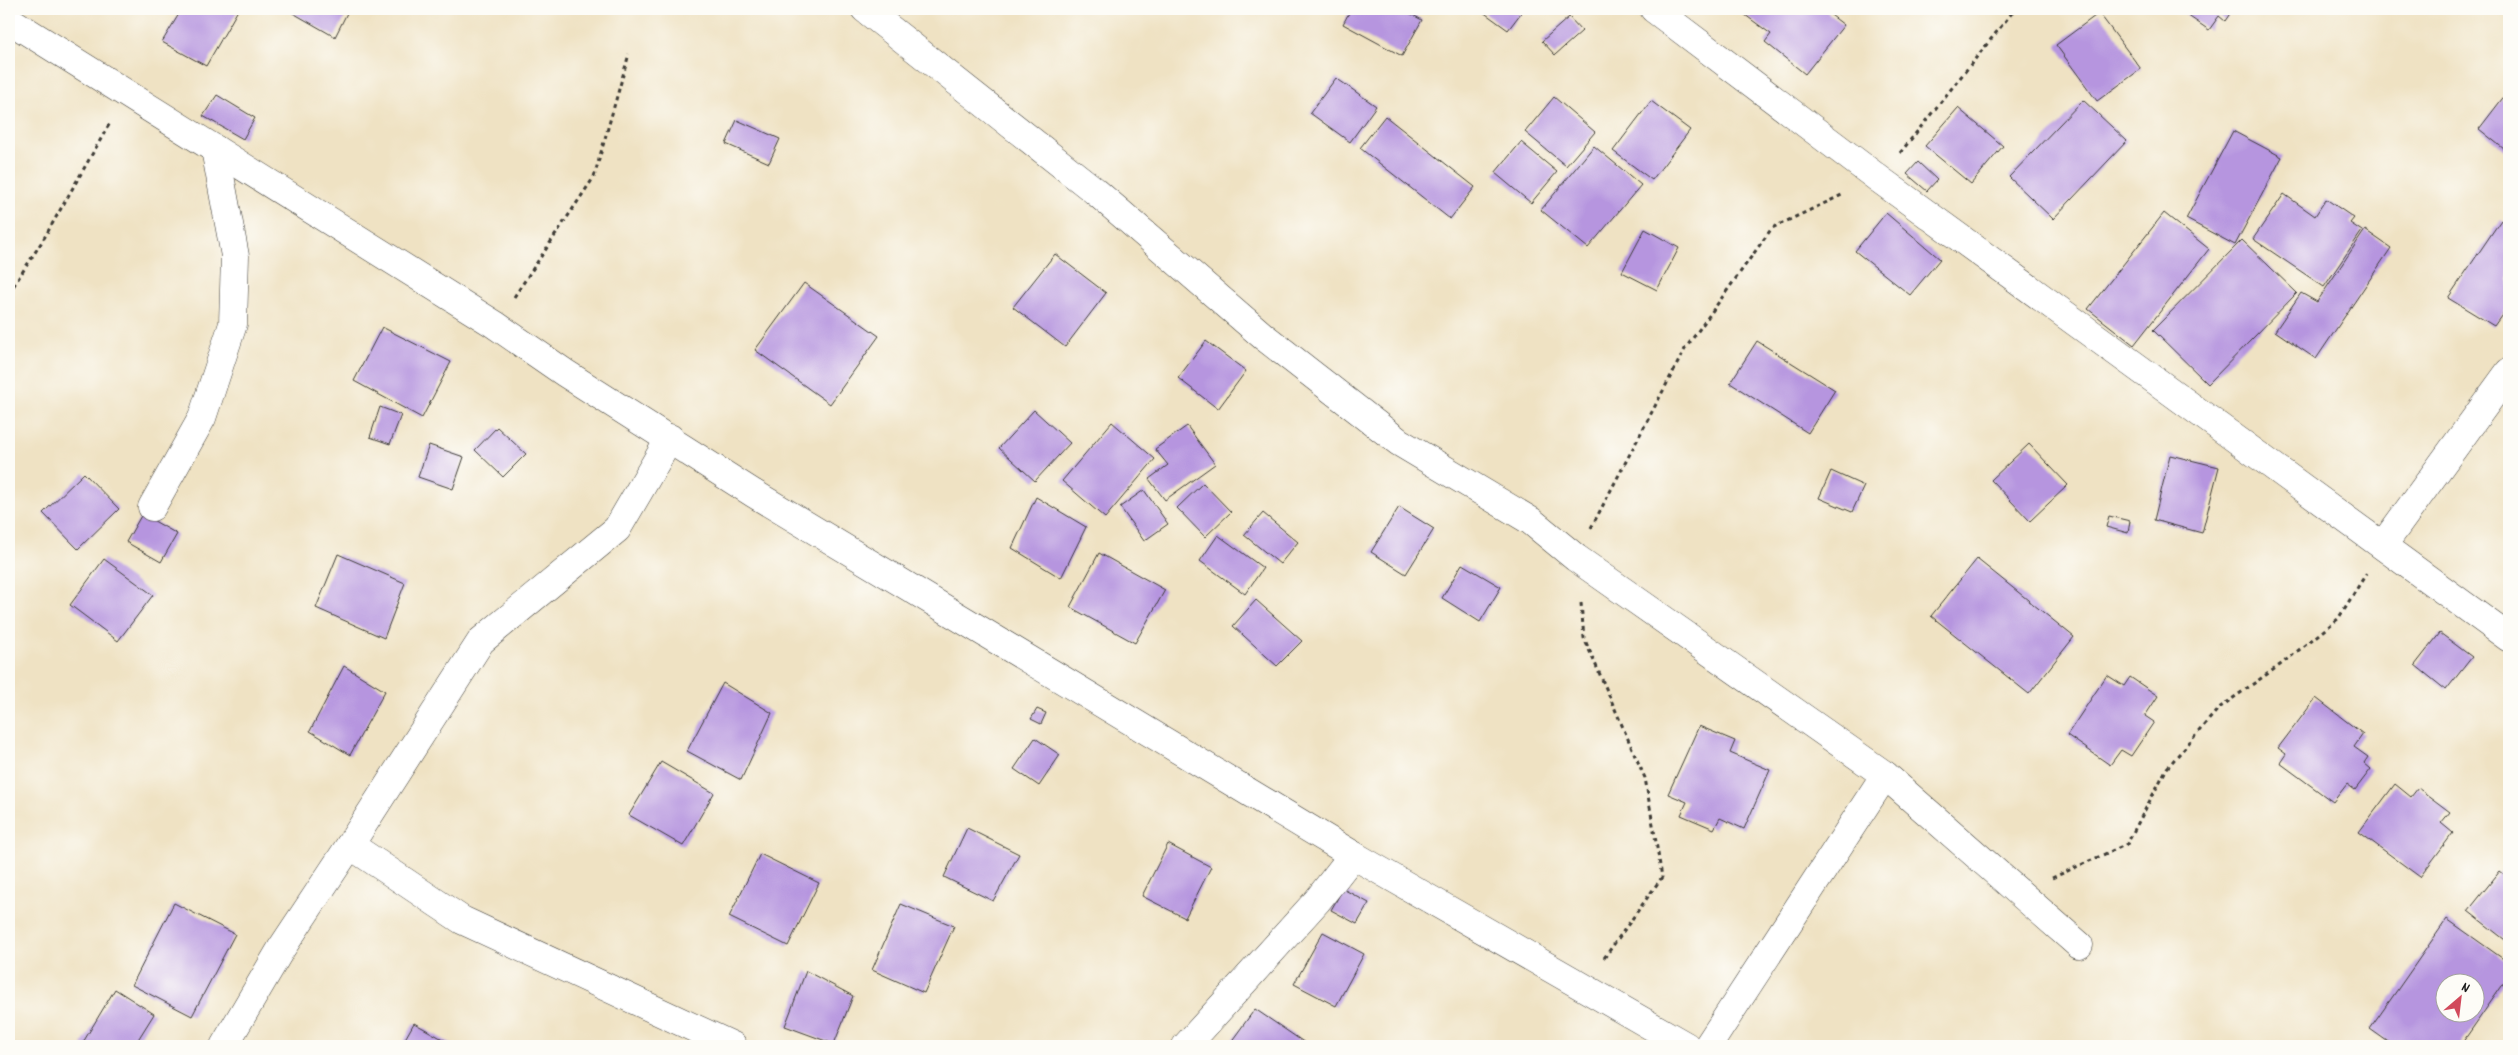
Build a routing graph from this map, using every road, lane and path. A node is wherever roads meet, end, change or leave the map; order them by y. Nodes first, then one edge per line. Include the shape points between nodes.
1 (865, 9) edge
2 (1654, 9) edge
3 (2015, 9) edge
4 (9, 20) edge
5 (630, 54) dead end
6 (127, 94) junction
7 (214, 149) junction
8 (1879, 178) junction
9 (9, 293) edge
10 (494, 324) junction
11 (2509, 372) edge
12 (670, 438) junction
13 (152, 507) dead end
14 (2383, 546) junction
15 (1576, 558) junction
16 (2509, 638) edge
17 (1885, 775) junction
18 (350, 845) junction
19 (1353, 856) junction
20 (2020, 892) junction
21 (2079, 945) dead end
22 (1585, 986) junction
23 (224, 1046) edge
24 (733, 1046) edge
25 (1186, 1046) edge
26 (1686, 1046) edge
27 (1708, 1046) edge

1 - 15 street via 1095,191 1263,336 1399,442 1531,521
2 - 8 street
3 - 8 path
4 - 6 street
5 - 10 path via 594,177
6 - 7 street
6 - 9 path
7 - 10 street
7 - 13 street via 235,256 233,324 202,418
8 - 14 street
8 - 15 path via 1772,228 1685,349
10 - 12 street via 565,373
11 - 14 street
12 - 18 street via 617,529 481,641
12 - 19 street via 761,498
14 - 16 street
14 - 20 path via 2338,619 2219,708 2166,768 2127,844
15 - 17 street
15 - 22 path via 1584,638 1644,778 1662,877
17 - 20 street
17 - 27 street
18 - 23 street via 281,949
18 - 24 street via 462,920
19 - 22 street
19 - 25 street via 1317,902
20 - 21 street
22 - 26 street

